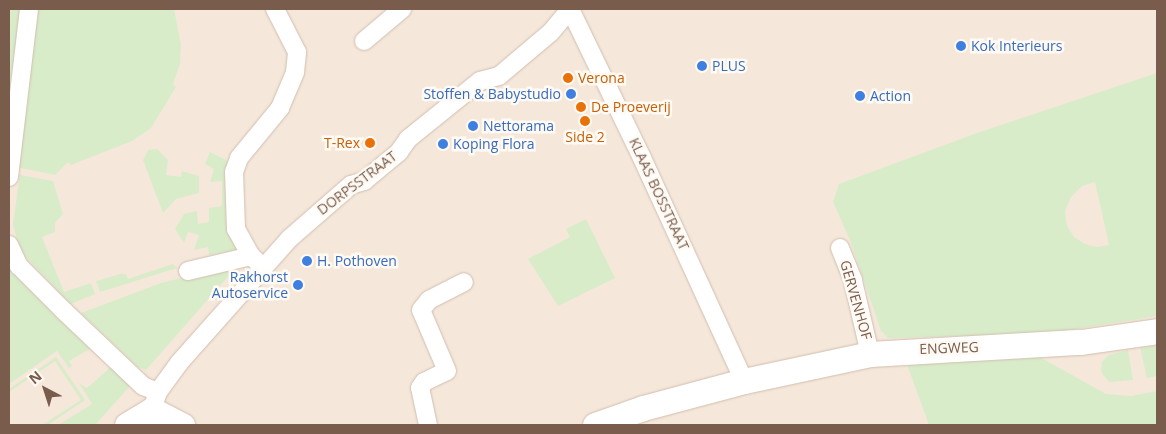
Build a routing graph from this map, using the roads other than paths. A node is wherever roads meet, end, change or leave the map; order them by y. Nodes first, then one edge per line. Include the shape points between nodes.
1 (29, 9) edge
2 (276, 9) edge
3 (402, 9) edge
4 (570, 9) edge
5 (364, 41) dead end
6 (9, 177) edge
7 (9, 245) edge
8 (840, 248) dead end
9 (257, 261) junction
10 (188, 271) dead end
11 (464, 282) dead end
12 (1157, 331) edge
13 (870, 354) junction
14 (744, 381) junction
15 (155, 401) junction
16 (599, 424) edge
17 (127, 425) edge
18 (182, 425) edge
19 (428, 425) edge

1 - 6 street
2 - 9 street via 297,52 295,72 269,125 238,158 234,172 236,229
3 - 5 street
4 - 9 street, DORPSSTRAAT via 551,32 498,76 480,80 408,139 400,152 364,181 351,185
4 - 14 street, KLAAS BOSSTRAAT
7 - 15 street via 19,266
8 - 13 street, GERVENHOF via 853,281
9 - 10 street
9 - 15 street, DORPSSTRAAT via 179,363
11 - 19 street via 429,300 421,310 447,371 424,382 420,388
12 - 13 street, ENGWEG via 1081,342
13 - 14 street, ENGWEG
14 - 16 street, ENGWEG via 643,408
15 - 17 street, DORPSSTRAAT
15 - 18 street

